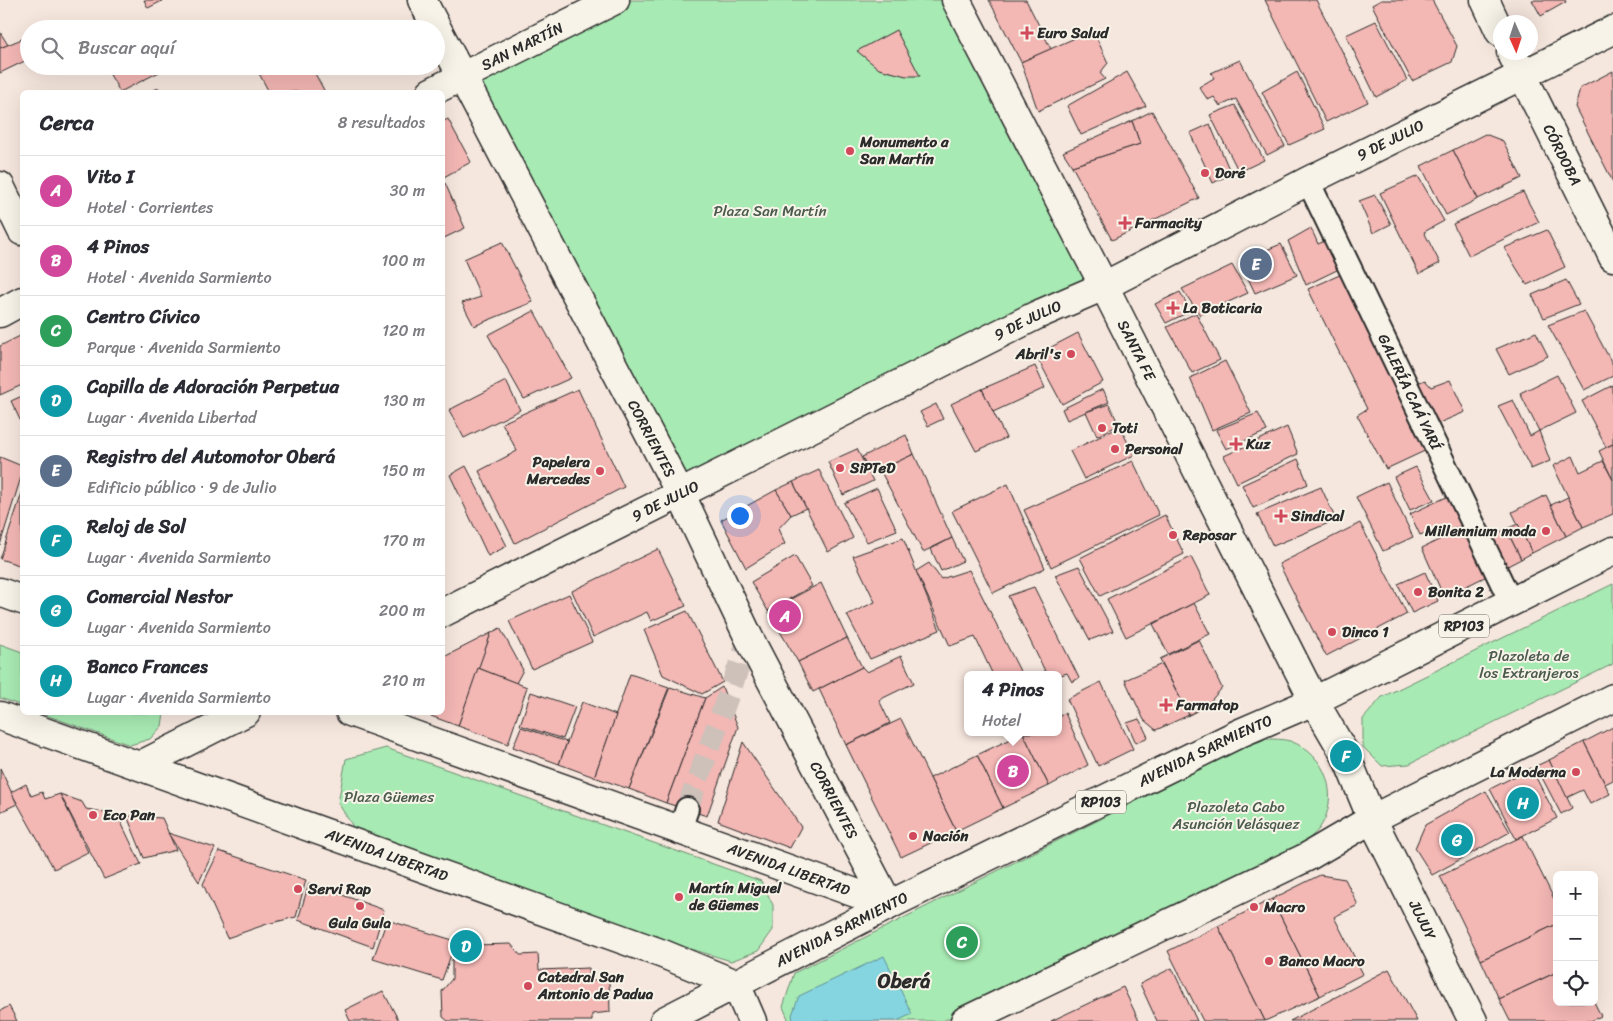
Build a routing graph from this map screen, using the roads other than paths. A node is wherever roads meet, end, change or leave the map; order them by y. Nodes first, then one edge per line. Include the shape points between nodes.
1 (422, 0) edge
2 (615, 0) edge
3 (956, 0) edge
4 (1484, 0) edge
5 (1493, 18) edge
6 (432, 20) edge
7 (1613, 30) edge
8 (445, 44) edge
9 (1516, 64) edge
10 (462, 77) junction
11 (435, 90) edge
12 (1308, 181) junction
13 (0, 186) edge
14 (20, 227) edge
15 (1613, 257) edge
16 (1104, 286) junction
17 (20, 302) edge
18 (0, 313) edge
19 (680, 493) junction
20 (1613, 551) edge
21 (0, 592) edge
22 (20, 599) edge
23 (1511, 602) junction
24 (445, 611) edge
25 (1613, 698) edge
26 (1314, 701) junction
27 (240, 715) edge
28 (359, 715) edge
29 (0, 716) edge
30 (141, 765) junction
31 (1372, 819) junction
32 (889, 905) junction
33 (736, 984) junction
34 (664, 1021) edge
35 (752, 1021) edge
36 (964, 1021) edge
37 (1473, 1021) edge

1 - 6 street, CORRIENTES
2 - 10 street, SAN MARTÍN
3 - 16 street, SANTA FE
4 - 5 street
7 - 9 street, 9 DE JULIO
8 - 10 street, CORRIENTES
9 - 12 street, 9 DE JULIO
9 - 15 street, CÓRDOBA
10 - 11 street, SAN MARTÍN
10 - 19 street, CORRIENTES
12 - 16 street, 9 DE JULIO
12 - 23 street, GALERÍA CAÁ YARÍ
13 - 14 street
16 - 19 street, 9 DE JULIO via 1037,315
16 - 26 street, SANTA FE
17 - 18 street
19 - 24 street, 9 DE JULIO
19 - 32 street, CORRIENTES via 749,638
20 - 23 street, AVENIDA SARMIENTO / RP103
21 - 22 street
23 - 26 street, AVENIDA SARMIENTO / RP103
25 - 31 street
26 - 31 street, SANTA FE via 1346,756
26 - 32 street, AVENIDA SARMIENTO / RP103 via 1231,738
27 - 30 street
28 - 32 street, AVENIDA LIBERTAD via 683,821
29 - 30 street, AVENIDA LIBERTAD
30 - 33 street, AVENIDA LIBERTAD via 663,954
31 - 36 street via 1307,856
31 - 37 street, JUJUY
32 - 33 street, AVENIDA SARMIENTO / RP103
33 - 34 street, AVENIDA SARMIENTO / RP103
33 - 35 street

